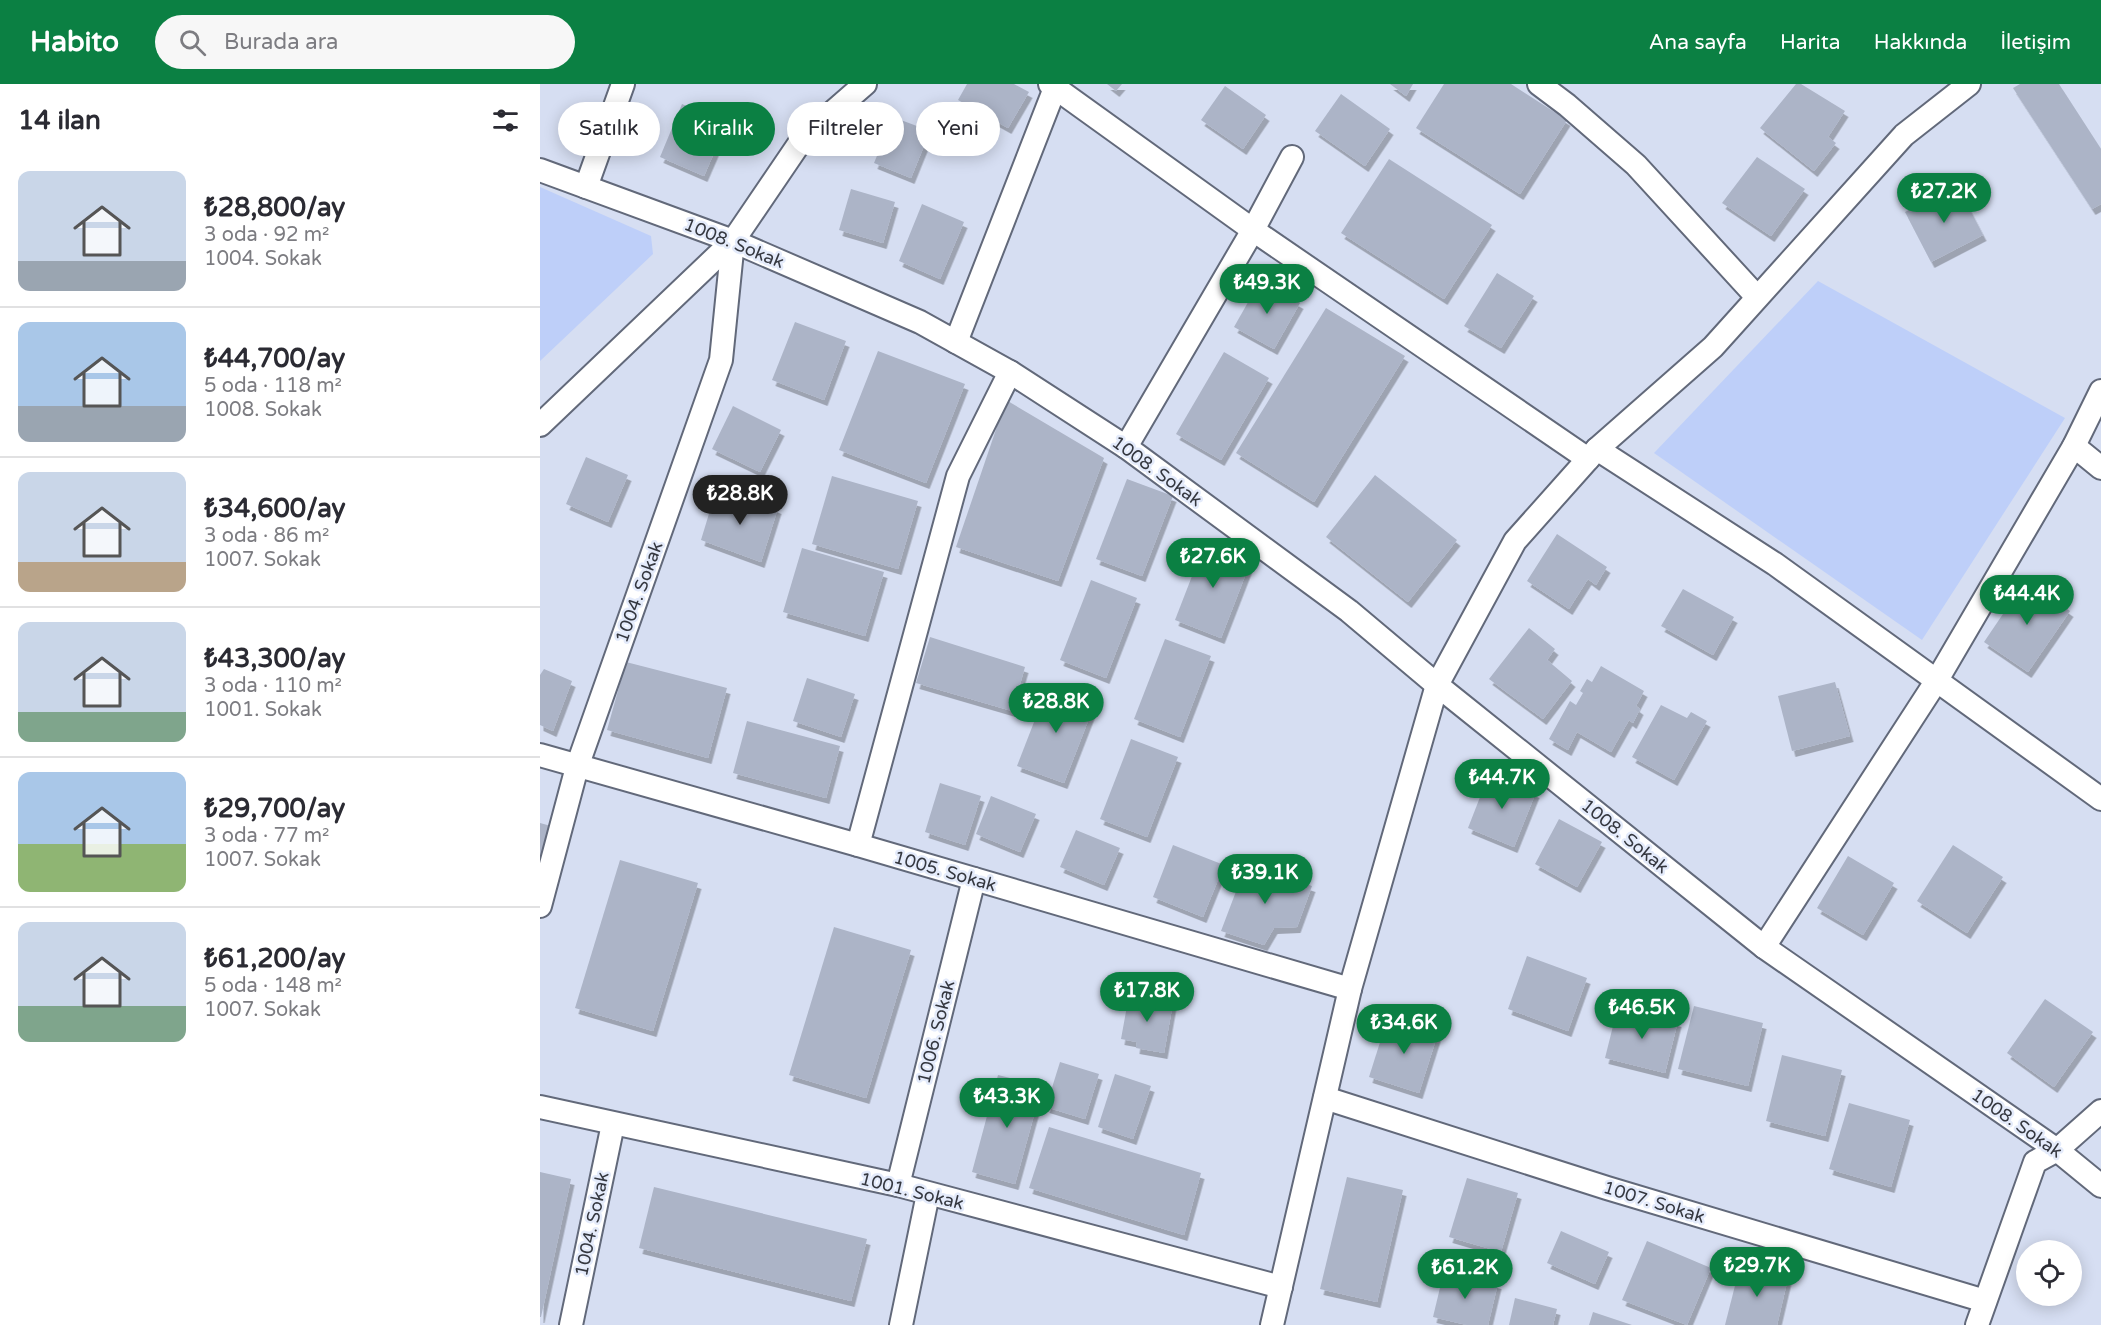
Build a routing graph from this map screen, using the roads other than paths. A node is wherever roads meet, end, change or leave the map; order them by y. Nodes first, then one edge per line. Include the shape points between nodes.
1 (622, 84) edge
2 (865, 84) edge
3 (1539, 84) edge
4 (1969, 84) edge
5 (1053, 86) edge
6 (1292, 157) dead end
7 (540, 171) edge
8 (586, 187) junction
9 (1253, 230) junction
10 (733, 241) junction
11 (1757, 297) junction
12 (956, 342) junction
13 (1010, 372) junction
14 (2101, 391) edge
15 (540, 425) edge
16 (2074, 446) junction
17 (1126, 447) junction
18 (1593, 454) junction
19 (2101, 468) edge
20 (1936, 680) junction
21 (1437, 685) junction
22 (540, 755) edge
23 (577, 767) junction
24 (2101, 799) edge
25 (858, 845) junction
26 (974, 879) junction
27 (540, 906) edge
28 (1764, 947) junction
29 (1350, 989) junction
30 (1325, 1098) junction
31 (540, 1107) edge
32 (2101, 1111) edge
33 (613, 1124) junction
34 (2057, 1150) junction
35 (898, 1185) junction
36 (2101, 1186) edge
37 (928, 1194) junction
38 (1281, 1287) junction
39 (1985, 1301) junction
40 (571, 1325) edge
41 (901, 1325) edge
42 (1272, 1325) edge
43 (1977, 1325) edge

1 - 8 street
2 - 10 street via 803,138
3 - 11 street via 1636,165
4 - 11 street via 1905,135
5 - 9 street
5 - 12 street
6 - 9 street
7 - 8 street, 1008. Sokak
8 - 10 street, 1008. Sokak
9 - 17 street
9 - 18 street
10 - 12 street, 1008. Sokak via 920,322
10 - 15 street
10 - 23 street, 1004. Sokak via 721,360
11 - 18 street via 1713,347
12 - 13 street, 1008. Sokak
13 - 17 street, 1008. Sokak
13 - 25 street via 958,476
14 - 16 street
16 - 19 street
16 - 20 street
17 - 21 street, 1008. Sokak via 1349,611
18 - 20 street via 1775,564
18 - 21 street via 1515,541
20 - 24 street
20 - 28 street
21 - 28 street, 1008. Sokak
21 - 29 street
22 - 23 street, 1005. Sokak
23 - 25 street, 1005. Sokak
23 - 27 street, 1004. Sokak
25 - 26 street, 1005. Sokak
26 - 29 street, 1005. Sokak
26 - 35 street, 1006. Sokak
28 - 34 street, 1008. Sokak
29 - 30 street
30 - 38 street
30 - 39 street, 1007. Sokak via 1607,1188
31 - 33 street, 1001. Sokak
32 - 34 street
33 - 35 street, 1001. Sokak
33 - 40 street, 1004. Sokak
34 - 36 street, 1008. Sokak
34 - 39 street via 2035,1162
35 - 37 street, 1001. Sokak
37 - 38 street, 1001. Sokak
37 - 41 street
38 - 42 street
39 - 43 street

